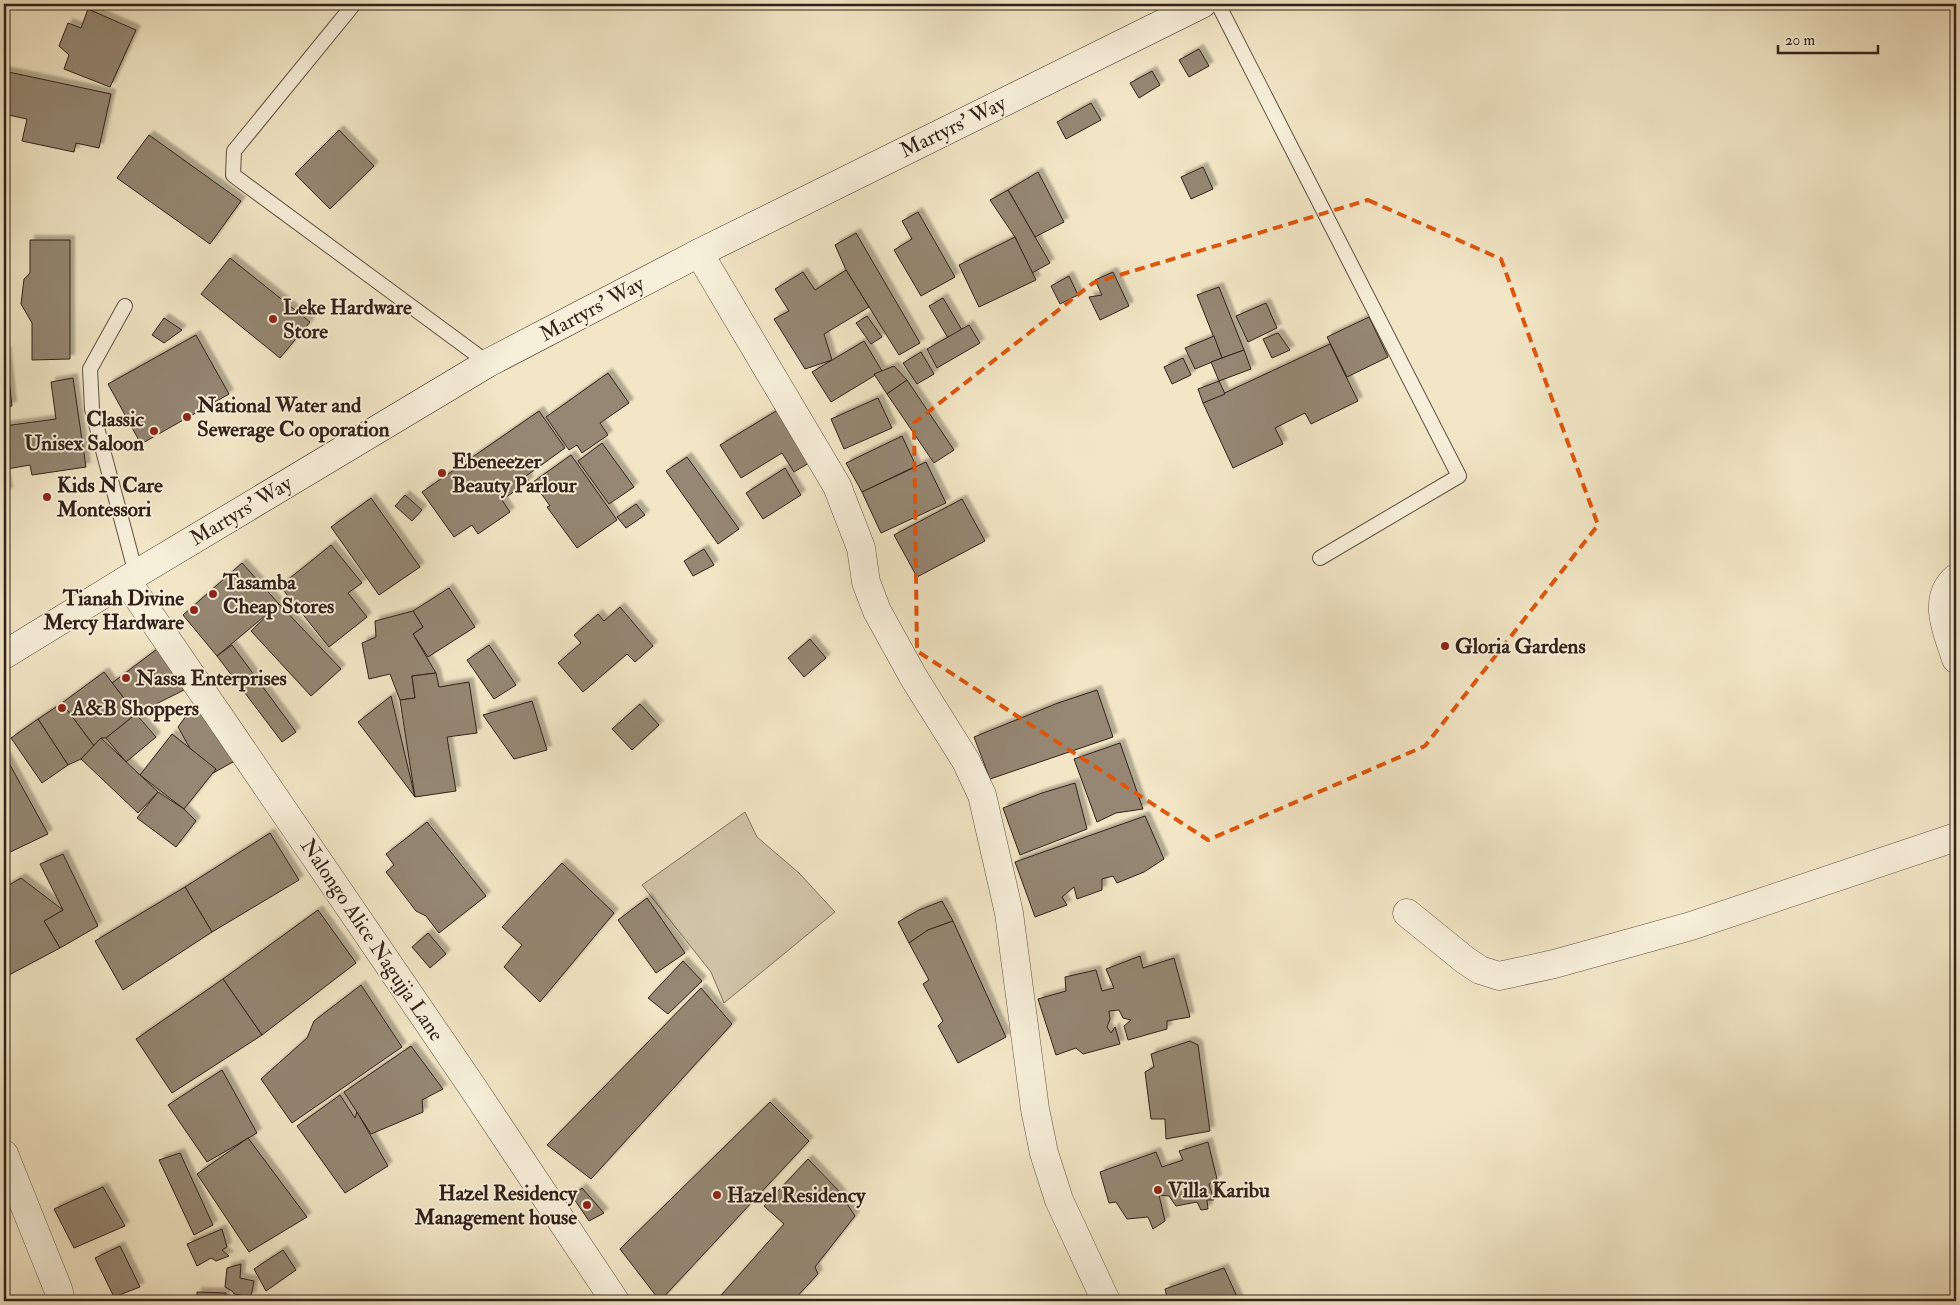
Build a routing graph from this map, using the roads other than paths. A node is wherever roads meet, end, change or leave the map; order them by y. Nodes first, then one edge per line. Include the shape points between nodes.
1 (354, 4) edge
2 (1202, 4) edge
3 (1218, 4) edge
4 (700, 253) junction
5 (125, 306) dead end
6 (488, 363) junction
7 (1320, 558) dead end
8 (131, 577) junction
9 (1956, 578) edge
10 (4, 656) edge
11 (1956, 660) edge
12 (1956, 837) edge
13 (1407, 912) dead end
14 (4, 1154) edge
15 (62, 1301) edge
16 (615, 1301) edge
17 (1106, 1301) edge

1 - 6 lane via 234,151 233,174
2 - 4 street, Martyrs' Way
3 - 7 lane via 1459,476
4 - 6 street, Martyrs' Way
4 - 17 street via 836,486 862,548 866,582 877,611 966,761 982,795 1008,913 1044,1153 1059,1200
5 - 8 lane via 90,370 92,408
6 - 8 street, Martyrs' Way
8 - 10 street, Martyrs' Way
8 - 16 street, Nalongo Alice Nagujja Lane
9 - 11 street via 1946,589 1942,601 1945,628
12 - 13 street via 1691,926 1500,976 1480,970 1464,960
14 - 15 street

